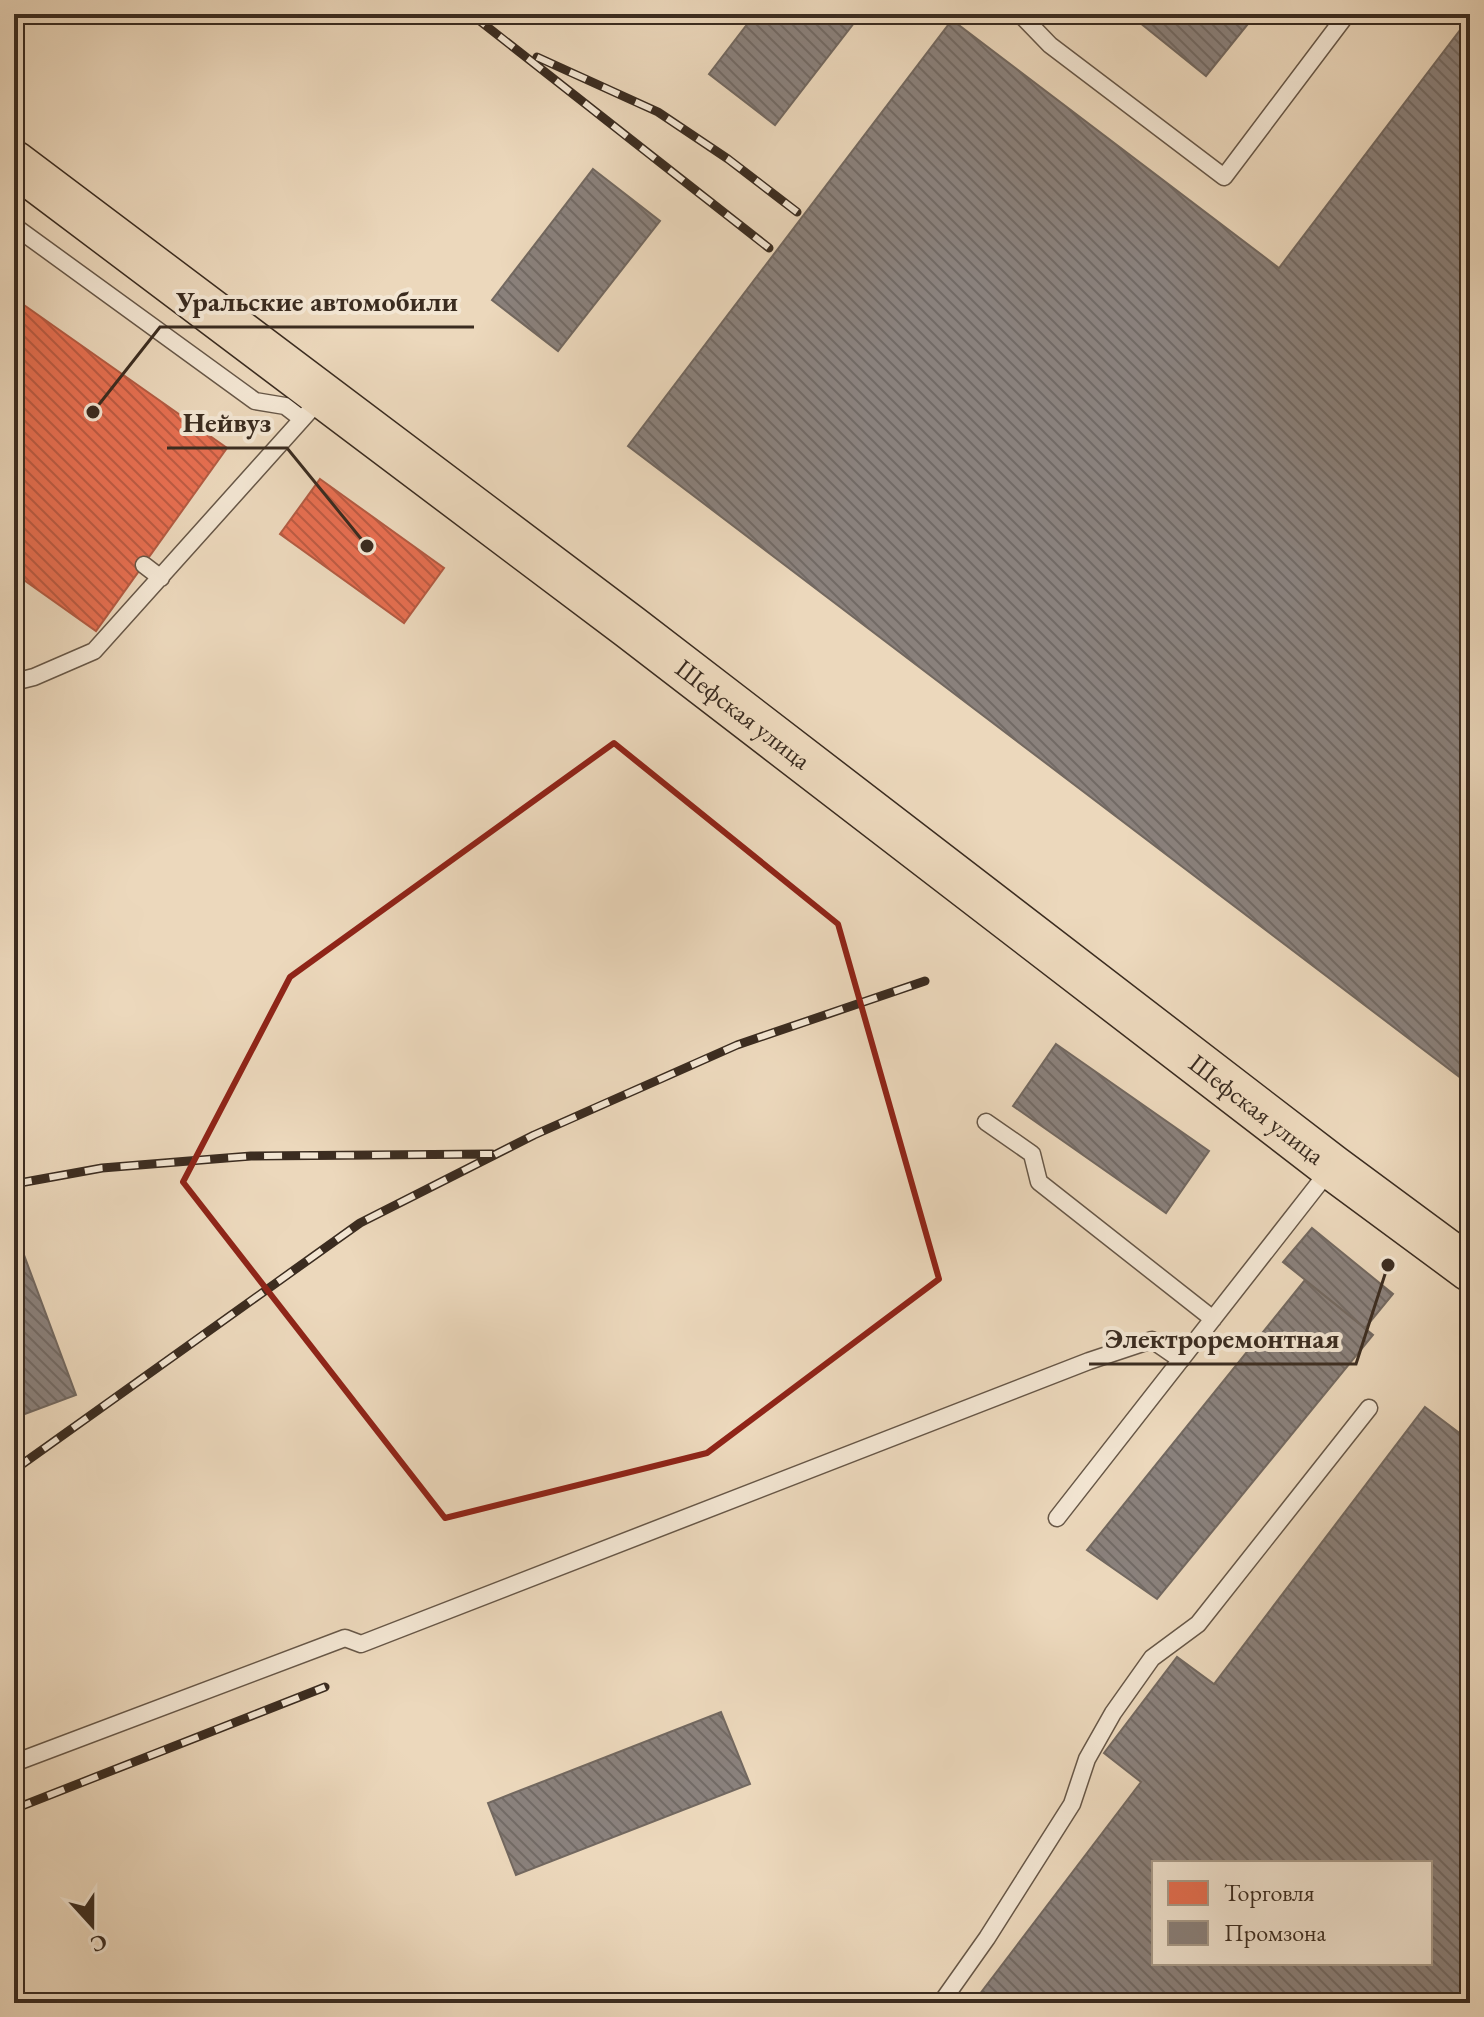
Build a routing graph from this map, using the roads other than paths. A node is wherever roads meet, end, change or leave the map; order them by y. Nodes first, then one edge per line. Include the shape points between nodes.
1 (1020, 14) edge
2 (1347, 14) edge
3 (14, 163) edge
4 (14, 226) edge
5 (313, 408) junction
6 (144, 565) dead end
7 (161, 578) junction
8 (14, 682) edge
9 (986, 1122) dead end
10 (1332, 1167) junction
11 (1470, 1269) edge
12 (1213, 1319) junction
13 (1181, 1360) junction
14 (1369, 1408) dead end
15 (1057, 1518) dead end
16 (14, 1763) edge
17 (941, 2003) edge

1 - 2 lane via 1050,45 1224,177
3 - 5 main road, Шефская улица
4 - 5 lane via 255,401
5 - 7 lane
5 - 10 main road, Шефская улица via 630,627
6 - 7 lane
7 - 8 lane via 94,651
9 - 12 lane via 1032,1154 1039,1182
10 - 11 main road, Шефская улица
10 - 12 lane
12 - 13 lane
13 - 15 lane
13 - 16 lane via 1152,1340 1089,1361 361,1644 345,1638
14 - 17 lane via 1198,1624 1152,1658 1087,1759 1072,1804

